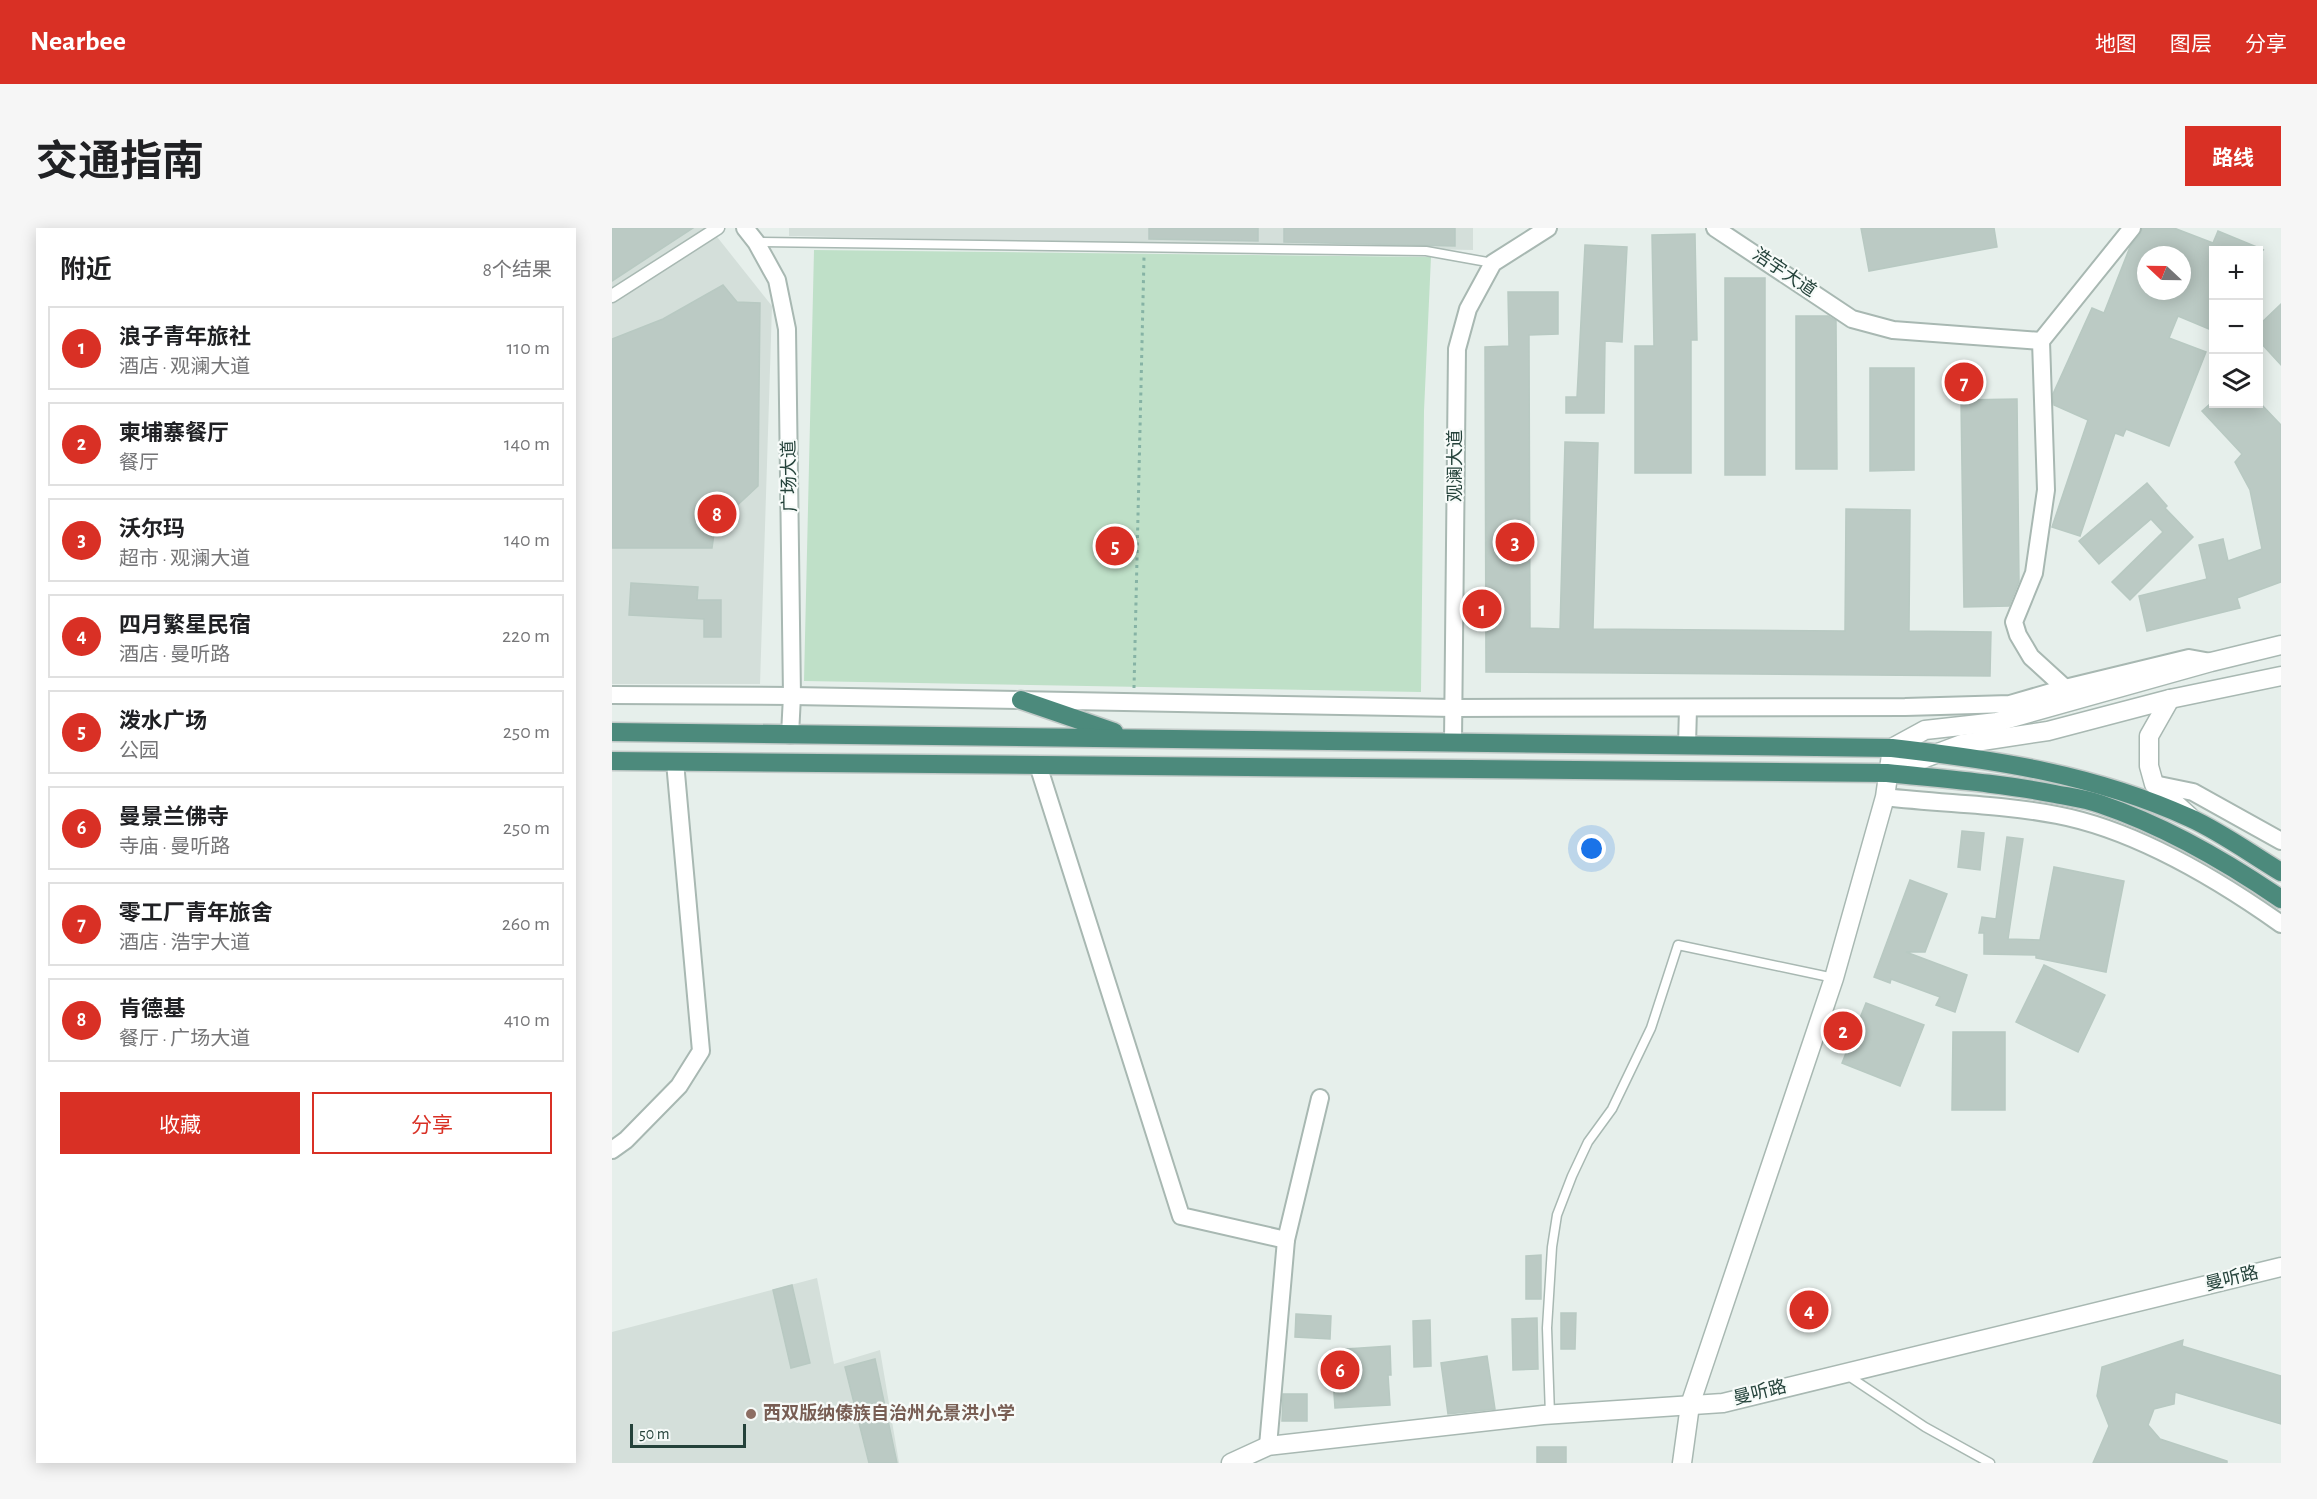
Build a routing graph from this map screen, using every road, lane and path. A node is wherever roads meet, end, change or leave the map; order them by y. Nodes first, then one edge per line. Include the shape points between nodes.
1 (718, 228) edge
2 (745, 228) edge
3 (1548, 228) edge
4 (1715, 228) edge
5 (2132, 228) edge
6 (756, 242) junction
7 (1144, 246) junction
8 (1493, 263) junction
9 (612, 296) edge
10 (2041, 341) junction
11 (2281, 645) edge
12 (2211, 662) junction
13 (2281, 676) edge
14 (2065, 688) junction
15 (612, 695) edge
16 (792, 696) junction
17 (2170, 699) junction
18 (1021, 700) junction
19 (1133, 702) junction
20 (1454, 708) junction
21 (1688, 708) junction
22 (612, 732) edge
23 (790, 735) junction
24 (1130, 738) junction
25 (1453, 741) junction
26 (1687, 745) junction
27 (1892, 748) junction
28 (1938, 753) junction
29 (612, 761) edge
30 (675, 762) junction
31 (789, 763) junction
32 (1038, 765) junction
33 (1887, 773) junction
34 (2154, 784) junction
35 (1885, 797) junction
36 (2191, 819) junction
37 (2281, 841) edge
38 (2281, 872) edge
39 (2281, 899) edge
40 (2281, 924) edge
41 (1834, 978) junction
42 (1320, 1098) dead end
43 (612, 1150) edge
44 (1286, 1240) junction
45 (2281, 1267) edge
46 (1844, 1373) junction
47 (1690, 1405) junction
48 (1550, 1415) junction
49 (1268, 1446) junction
50 (1231, 1463) edge
51 (1682, 1463) edge
52 (1990, 1463) edge

1 - 9 street
2 - 6 street, 广场大道
3 - 8 street, 观澜大道
4 - 10 street, 浩宇大道 via 1852,319 1893,330
5 - 10 street
6 - 7 lane
6 - 16 street, 广场大道 via 777,280 787,329
7 - 8 lane via 1426,251
7 - 19 path
8 - 20 street, 观澜大道 via 1468,309 1457,349
10 - 14 street via 2046,490 2034,573 2014,621 2031,657
11 - 12 street
12 - 14 street via 2189,658
12 - 27 street via 1997,722 1925,730
13 - 17 street
14 - 21 street via 2010,704
15 - 16 street
16 - 18 street
16 - 23 street, 广场大道
17 - 28 street via 2048,731 1962,744
17 - 34 street via 2149,736 2149,766
18 - 19 street
18 - 24 highway
19 - 20 street
20 - 21 street
20 - 25 street, 观澜大道
21 - 26 street
22 - 23 highway
23 - 24 highway
23 - 31 highway
24 - 25 highway
25 - 26 highway
26 - 27 highway
27 - 28 highway
27 - 33 street
28 - 33 street
28 - 36 highway via 1994,760 2103,784
29 - 30 highway
30 - 31 highway
30 - 43 street via 701,1051 679,1086
31 - 32 highway
32 - 33 highway
32 - 44 street via 1181,1216
33 - 35 street
33 - 39 highway via 2012,785 2098,803 2193,843
34 - 36 street
34 - 37 street via 2193,792
35 - 40 street via 2059,815 2108,829 2163,853 2244,898
35 - 41 street
36 - 38 highway
41 - 47 street
41 - 48 lane via 1678,945 1646,1038 1612,1109 1588,1142 1557,1215 1547,1328
42 - 44 street
44 - 49 street
45 - 46 street, 曼听路
46 - 47 street, 曼听路 via 1723,1402
46 - 52 lane via 1925,1427
47 - 48 street, 曼听路
47 - 51 street
48 - 49 street, 曼听路
49 - 50 street, 曼听路

